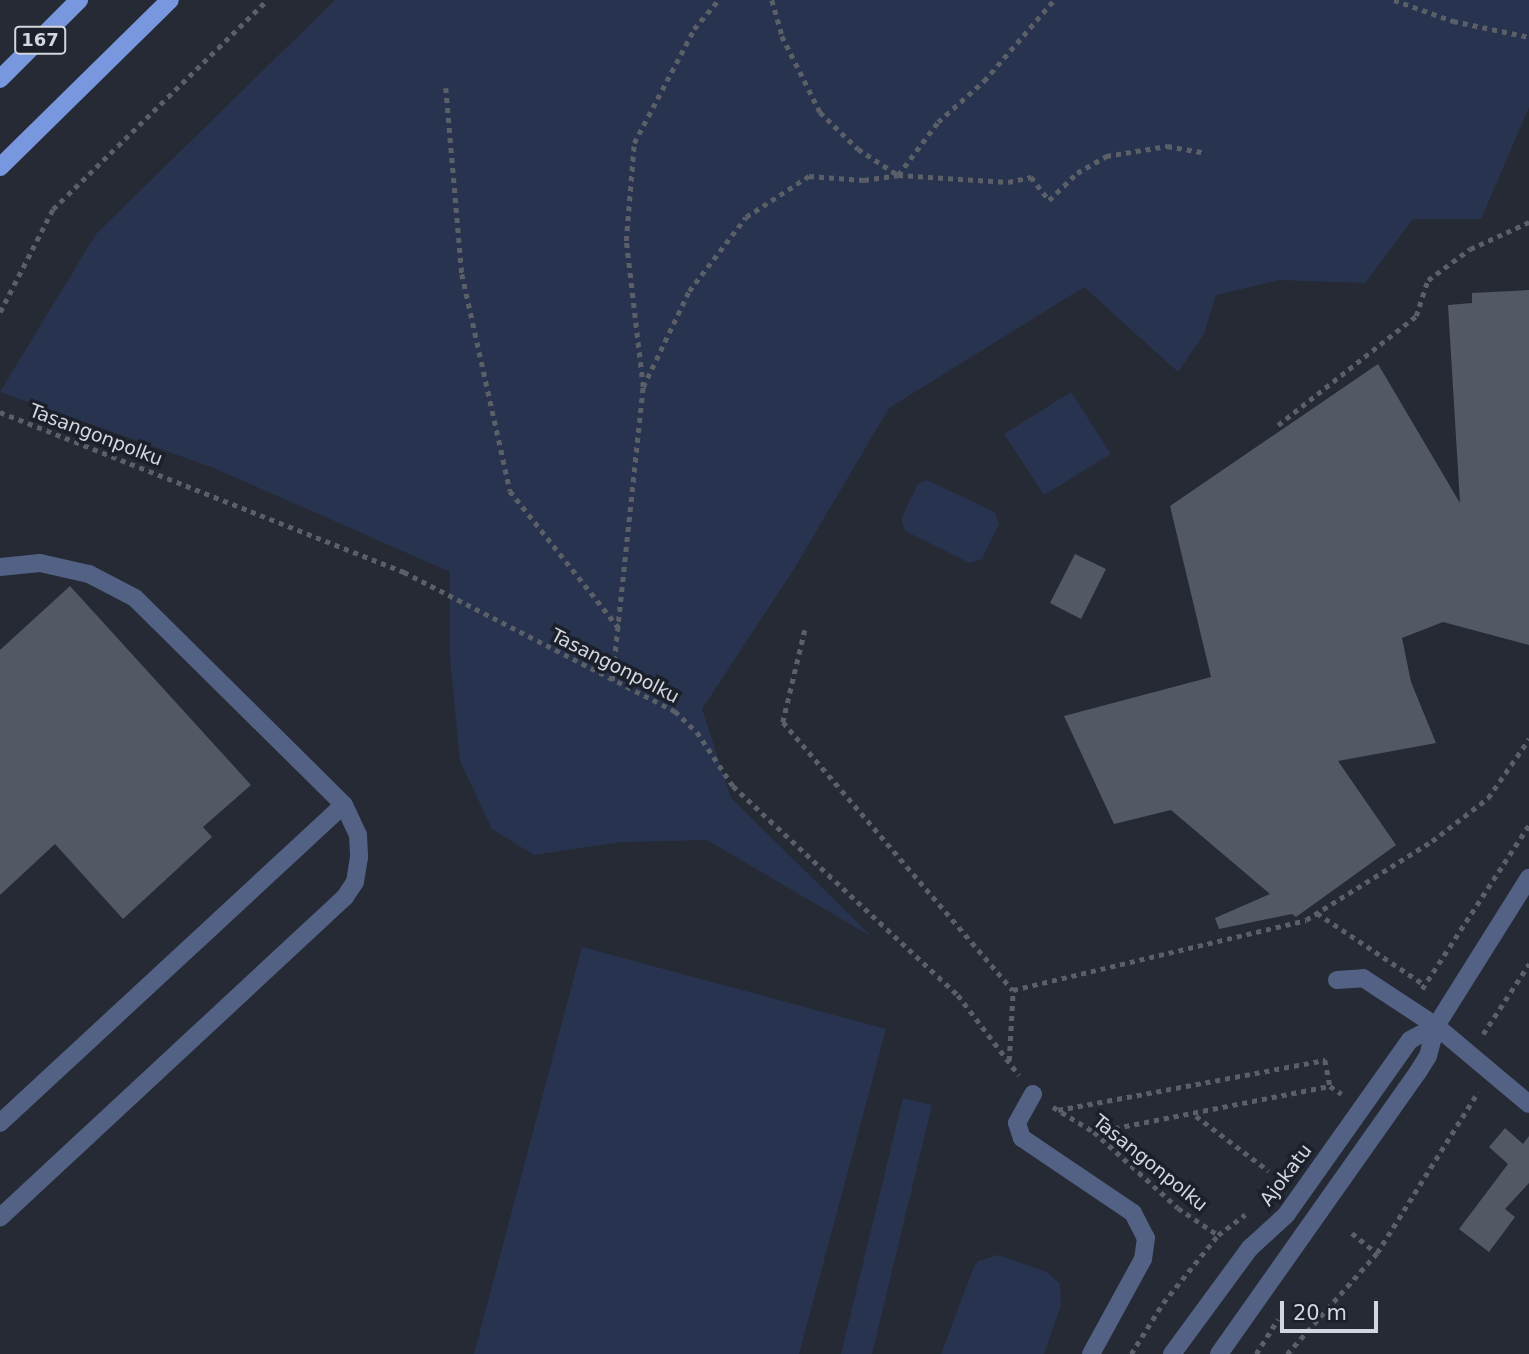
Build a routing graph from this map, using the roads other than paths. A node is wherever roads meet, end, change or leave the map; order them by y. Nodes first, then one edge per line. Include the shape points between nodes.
1 (79, 0) edge
2 (170, 0) edge
3 (0, 79) edge
4 (0, 167) edge
5 (0, 567) edge
6 (344, 806) junction
7 (1529, 878) edge
8 (1337, 980) dead end
9 (1436, 1026) junction
10 (1033, 1094) road end
11 (1529, 1104) edge
12 (0, 1124) edge
13 (0, 1218) edge
14 (1091, 1354) edge
15 (1172, 1354) edge
16 (1219, 1354) edge

1 - 3 main road, 167
2 - 4 main road
5 - 6 street via 40,563 89,574 135,598
6 - 12 street
6 - 13 street via 358,835 359,857 355,882 345,897
7 - 9 street, Ajokatu
8 - 9 street via 1363,978
9 - 11 street
9 - 15 street, Ajokatu via 1410,1040 1286,1215 1250,1248
9 - 16 street, Ajokatu via 1418,1072
10 - 14 street via 1017,1123 1022,1138 1133,1213 1146,1238 1143,1259

